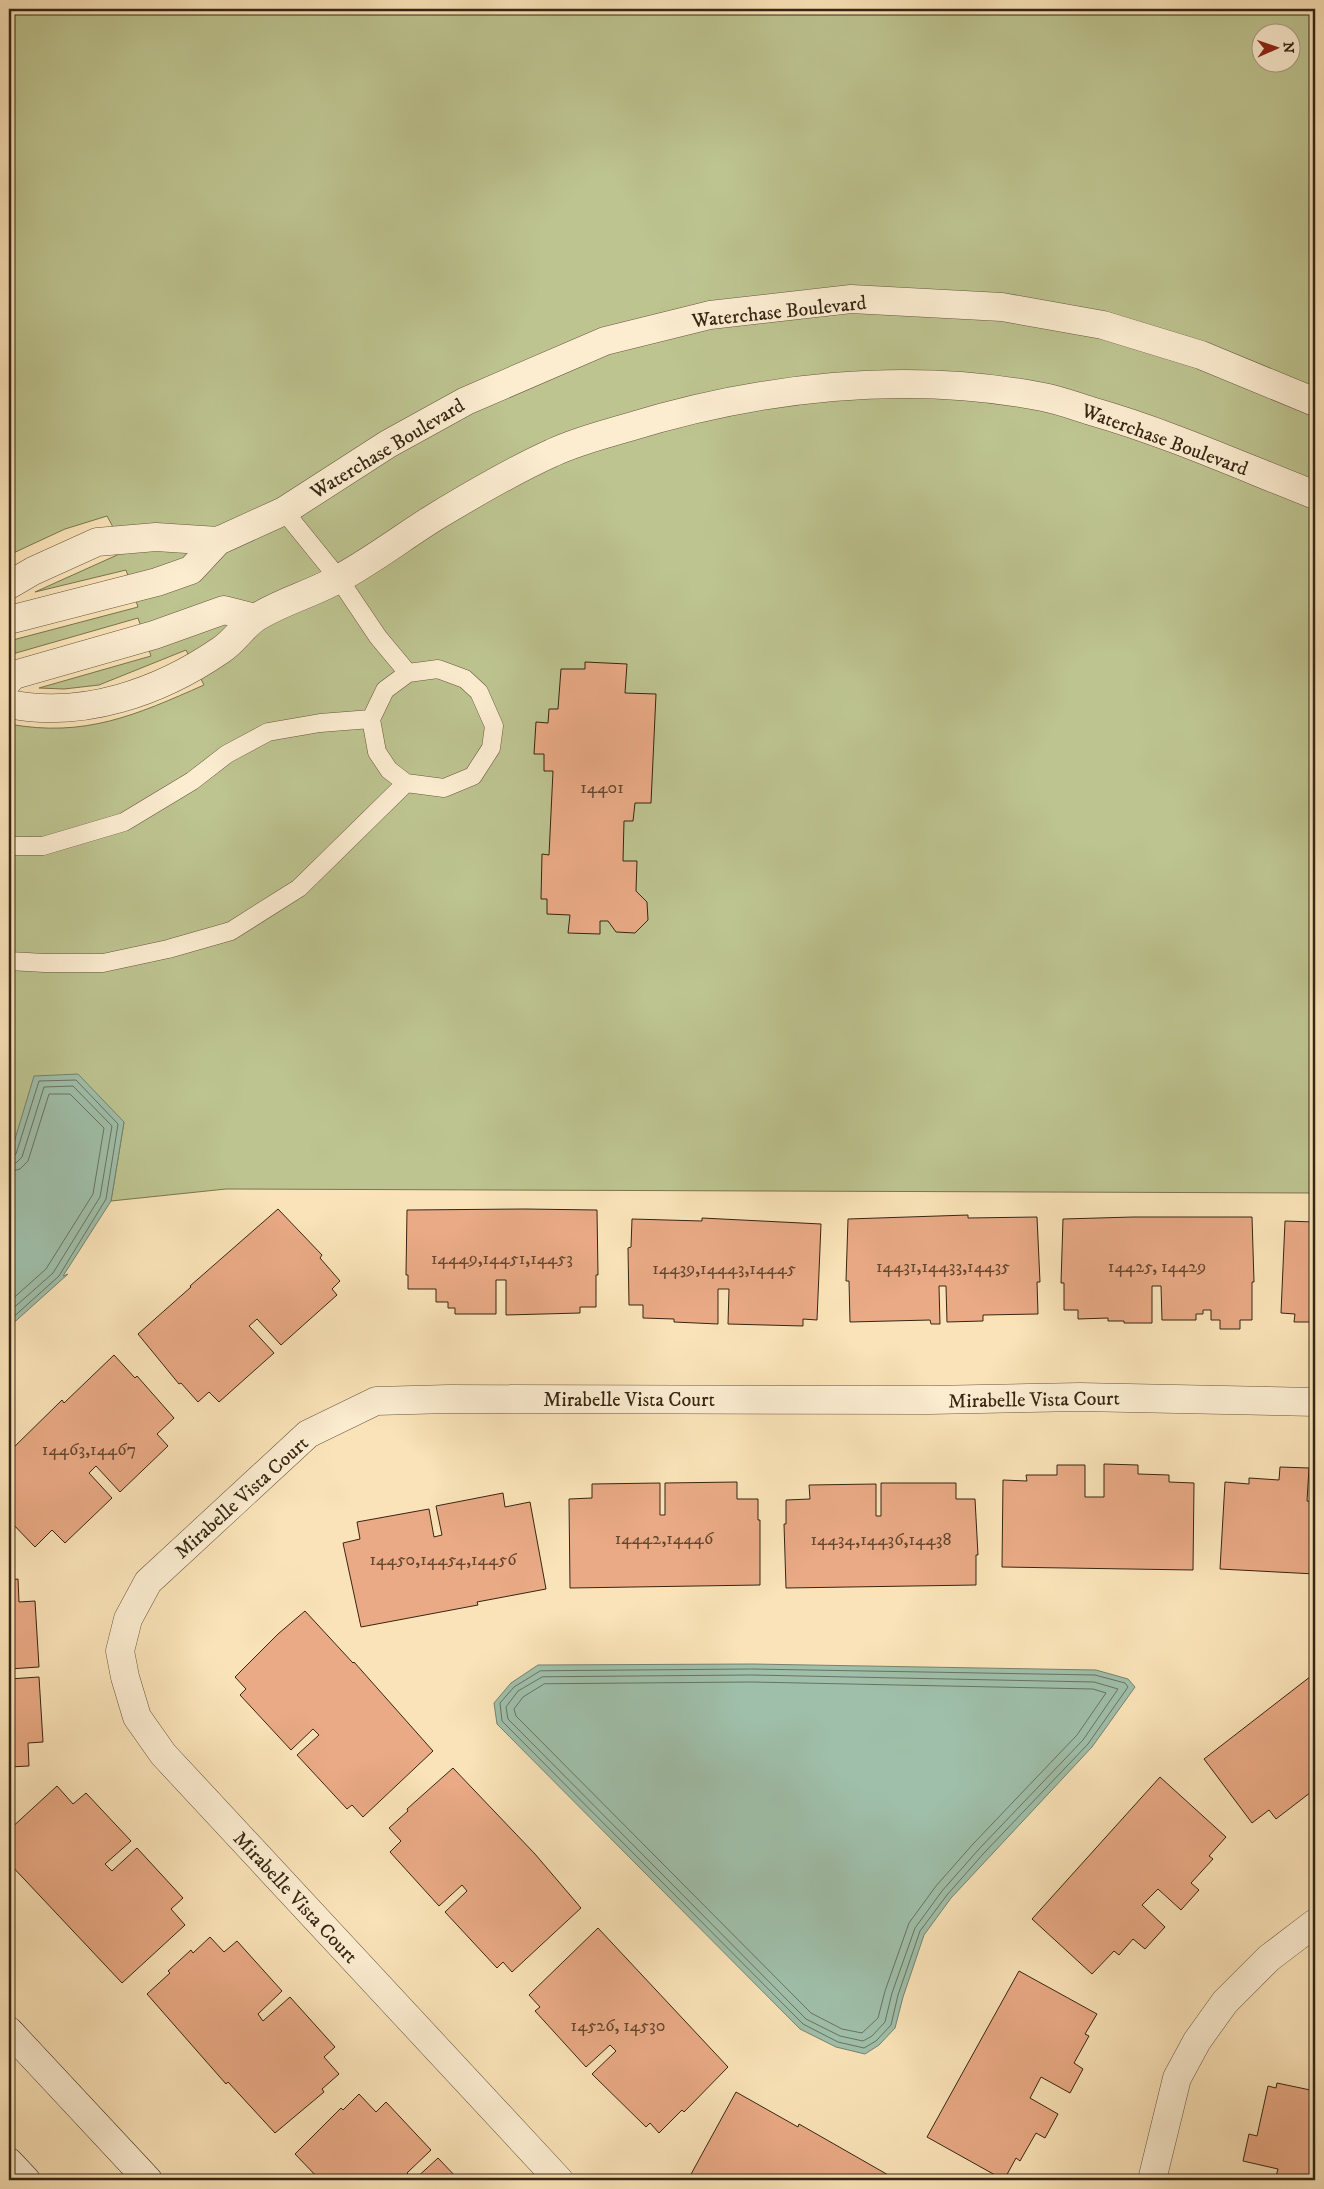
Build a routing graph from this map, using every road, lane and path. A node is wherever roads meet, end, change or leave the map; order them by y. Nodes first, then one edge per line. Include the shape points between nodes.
1 (1315, 402) edge
2 (1315, 494) edge
3 (284, 511) junction
4 (218, 542) junction
5 (339, 579) junction
6 (9, 585) edge
7 (255, 618) junction
8 (9, 620) edge
9 (408, 673) junction
10 (9, 680) edge
11 (9, 704) edge
12 (371, 719) junction
13 (406, 783) junction
14 (9, 846) edge
15 (9, 961) edge
16 (1315, 1402) edge
17 (1315, 1924) edge
18 (9, 2032) edge
19 (9, 2162) edge
20 (26, 2180) edge
21 (148, 2180) edge
22 (559, 2180) edge
23 (1152, 2180) edge

1 - 3 street, Waterchase Boulevard via 1201,355 1103,325 1002,307 852,299 710,315 605,342 466,401 388,444
2 - 5 street, Waterchase Boulevard via 1185,442 1044,397 961,387 890,384 822,388 683,410 556,451 496,481
3 - 4 street, Waterchase Boulevard
3 - 5 lane
4 - 6 street, Waterchase Boulevard via 156,537 97,542 33,570
4 - 8 street, Waterchase Boulevard via 191,570 157,582
5 - 7 street, Waterchase Boulevard
5 - 9 lane via 378,637
7 - 10 street via 224,610 154,635 14,675
7 - 11 street, Waterchase Boulevard via 233,642 207,660 104,704 27,708
9 - 12 lane via 385,690
9 - 13 lane via 438,669 465,679 479,692 494,726 491,748 473,776 444,788
12 - 13 lane via 377,752 389,770
12 - 14 lane via 268,732 227,754 192,781 124,822 43,846
13 - 15 lane via 299,888 231,932 168,950 102,962
16 - 22 street, Mirabelle Vista Court via 1080,1397 930,1400 449,1398 376,1401 308,1434 148,1582 128,1619 120,1651 137,1717 163,1754
17 - 23 street via 1269,1958 1225,2002 1197,2041 1177,2078
18 - 21 street
19 - 20 street

